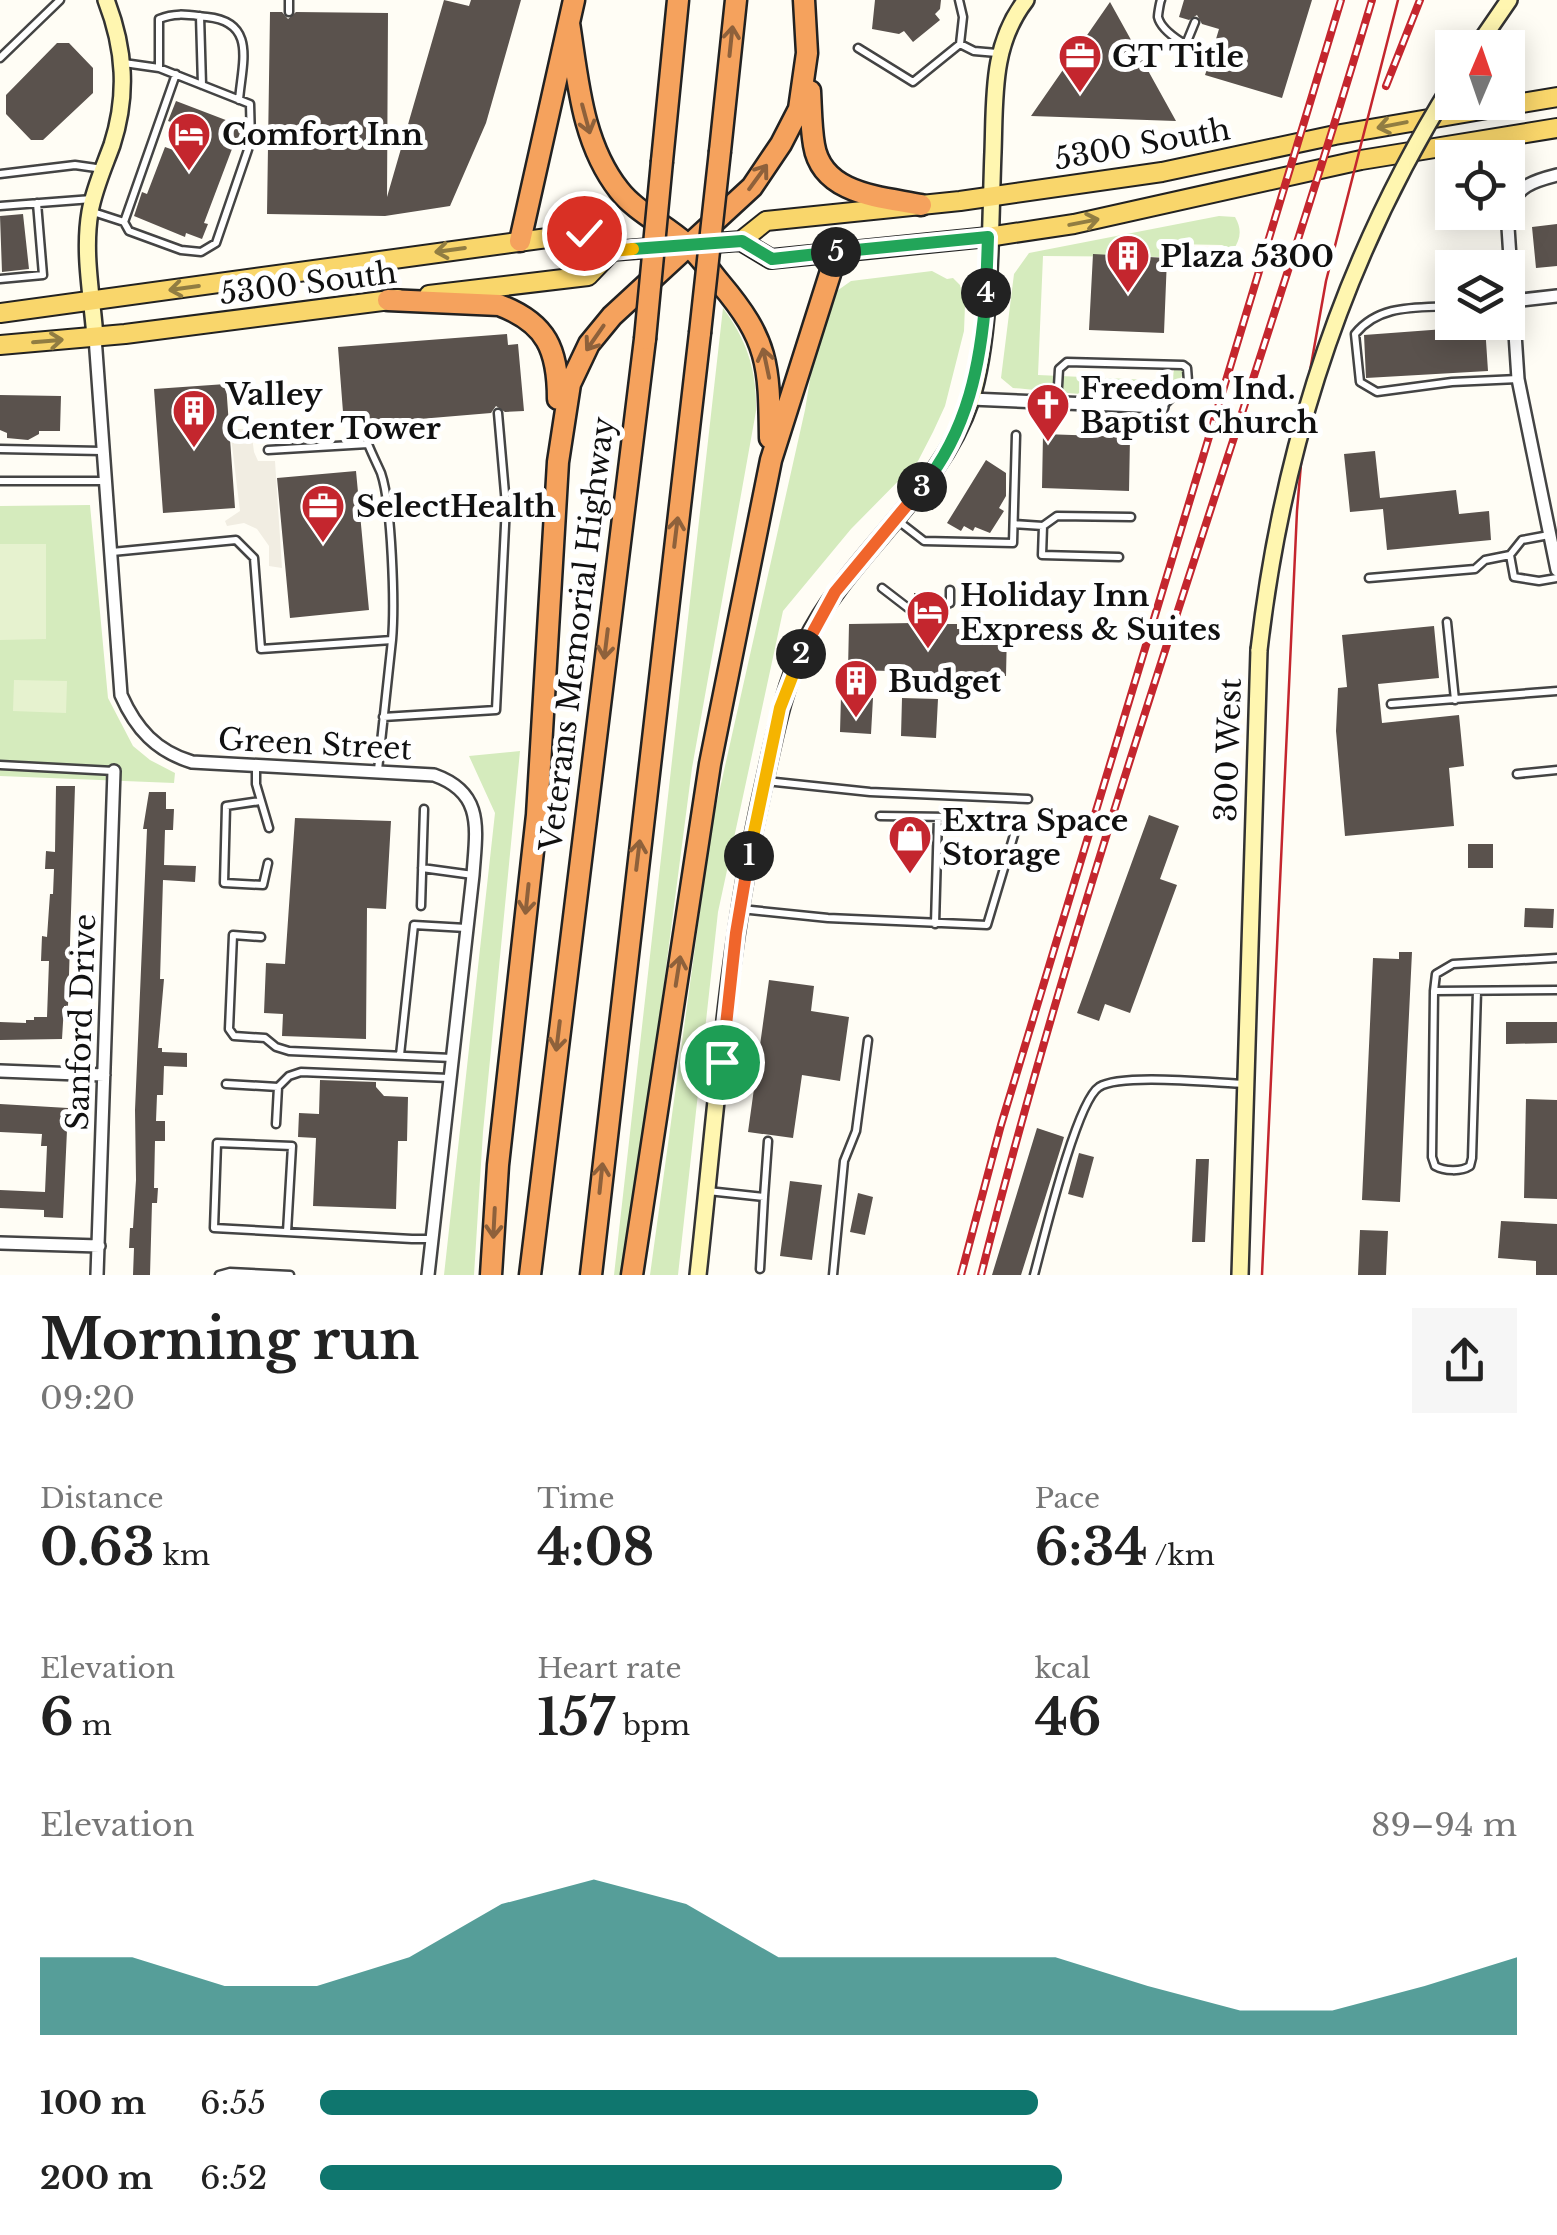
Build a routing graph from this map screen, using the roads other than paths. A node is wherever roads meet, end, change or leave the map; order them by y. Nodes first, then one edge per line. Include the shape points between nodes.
1 (60, 0) edge
2 (106, 0) edge
3 (290, 0) edge
4 (574, 0) edge
5 (678, 0) edge
6 (736, 0) edge
7 (804, 0) edge
8 (959, 0) edge
9 (1026, 0) edge
10 (1161, 0) edge
11 (1510, 0) edge
12 (290, 12) dead end
13 (200, 16) junction
14 (1196, 22) dead end
15 (569, 23) junction
16 (1488, 30) edge
17 (960, 44) junction
18 (1186, 44) junction
19 (858, 48) dead end
20 (807, 53) junction
21 (999, 54) junction
22 (1211, 56) dead end
23 (0, 58) edge
24 (123, 63) junction
25 (160, 68) junction
26 (176, 74) junction
27 (202, 85) junction
28 (1557, 97) edge
29 (239, 100) junction
30 (1435, 114) edge
31 (1557, 128) edge
32 (103, 169) junction
33 (0, 174) edge
34 (1557, 175) edge
35 (1525, 187) edge
36 (990, 196) junction
37 (37, 203) junction
38 (92, 205) junction
39 (0, 206) edge
40 (922, 206) junction
41 (124, 222) junction
42 (988, 237) junction
43 (520, 241) junction
44 (742, 241) junction
45 (689, 245) junction
46 (612, 251) junction
47 (836, 252) junction
48 (0, 280) edge
49 (1557, 296) edge
50 (1525, 299) edge
51 (388, 300) junction
52 (92, 301) junction
53 (1435, 307) edge
54 (0, 313) edge
55 (95, 337) junction
56 (1514, 340) edge
57 (0, 345) edge
58 (1518, 378) junction
59 (971, 400) junction
60 (1057, 403) junction
61 (1162, 407) joint
62 (498, 413) dead end
63 (365, 424) dead end
64 (1016, 434) dead end
65 (368, 444) junction
66 (0, 449) edge
67 (268, 450) dead end
68 (104, 451) junction
69 (771, 460) junction
70 (558, 462) junction
71 (0, 481) edge
72 (106, 482) junction
73 (1131, 517) dead end
74 (896, 519) junction
75 (1014, 524) junction
76 (1043, 526) junction
77 (1551, 535) junction
78 (112, 552) junction
79 (1510, 554) junction
80 (1119, 557) dead end
81 (1556, 565) edge
82 (1369, 578) dead end
83 (1557, 578) edge
84 (882, 588) dead end
85 (950, 590) dead end
86 (914, 608) dead end
87 (937, 609) dead end
88 (1447, 622) dead end
89 (392, 640) junction
90 (1557, 691) edge
91 (1455, 700) junction
92 (1391, 704) dead end
93 (383, 717) junction
94 (0, 765) edge
95 (256, 766) junction
96 (378, 770) junction
97 (1557, 770) edge
98 (114, 771) joint
99 (1517, 774) dead end
100 (764, 780) junction
101 (1028, 799) dead end
102 (260, 801) junction
103 (424, 808) dead end
104 (880, 816) dead end
105 (938, 817) junction
106 (269, 828) dead end
107 (268, 863) dead end
108 (422, 868) junction
109 (474, 875) junction
110 (421, 906) dead end
111 (740, 908) junction
112 (935, 924) junction
113 (468, 928) junction
114 (261, 937) dead end
115 (1557, 958) edge
116 (1434, 990) junction
117 (1557, 990) edge
118 (1476, 991) junction
119 (868, 1040) dead end
120 (400, 1055) junction
121 (453, 1058) junction
122 (0, 1072) edge
123 (104, 1074) junction
124 (451, 1078) junction
125 (226, 1084) dead end
126 (1246, 1084) junction
127 (278, 1088) junction
128 (276, 1124) dead end
129 (768, 1141) dead end
130 (707, 1191) junction
131 (764, 1197) junction
132 (287, 1232) junction
133 (432, 1240) junction
134 (0, 1242) edge
135 (98, 1246) junction
136 (760, 1269) dead end
137 (251, 1274) edge
138 (98, 1275) edge
139 (219, 1275) edge
140 (290, 1275) edge
141 (428, 1275) edge
142 (491, 1275) edge
143 (530, 1275) edge
144 (591, 1275) edge
145 (632, 1275) edge
146 (698, 1275) edge
147 (833, 1275) edge
148 (1034, 1275) edge
149 (1240, 1275) edge

1 - 23 lane
2 - 24 street
3 - 12 lane
4 - 15 highway
5 -> 143 highway, Veterans Memorial Highway, bridge via 644,339
144 -> 6 highway, bridge
7 - 20 highway
8 - 17 lane
9 - 21 street
10 - 18 lane via 1162,24
11 - 16 street
13 - 25 lane via 159,19
13 - 27 lane
13 - 29 lane via 227,19 238,29 244,43
14 - 18 lane
15 - 43 highway
15 -> 45 highway via 593,147 620,193
17 - 19 lane via 913,82
17 - 21 lane
18 - 22 lane
20 - 40 highway via 814,150 828,176 856,192
45 -> 20 highway via 752,187 781,144 799,108
21 - 36 street
24 - 25 lane
24 - 32 street via 122,108
25 - 26 lane
26 - 27 lane
26 - 41 lane
27 - 29 lane
28 -> 36 main road, 5300 South via 1162,172
29 - 41 lane via 250,104 252,141 216,243 201,252 181,250 129,231
30 - 126 street, 300 West, bridge via 1384,204 1324,348 1282,497 1259,650
42 -> 31 main road, 5300 South via 1361,160
32 - 33 lane via 75,165
32 - 38 street
34 - 35 street
36 - 40 main road, 5300 South
36 - 42 street
37 - 38 lane
37 - 39 lane
37 - 48 lane via 44,275
38 - 41 lane
38 - 52 street
40 - 44 main road, 5300 South via 766,221
42 - 47 main road, 5300 South
42 - 59 street
43 - 46 main road, 5300 South via 584,233
43 -> 52 main road, 5300 South
44 - 45 main road, 5300 South
44 - 47 main road, 5300 South via 772,259
45 - 46 main road, 5300 South
69 -> 45 highway via 764,350 745,312
45 -> 70 highway via 590,344 570,384
46 - 51 main road, 5300 South via 588,276
47 - 69 highway
49 - 50 street
51 - 55 main road, 5300 South
51 - 70 highway via 498,305 548,336 558,370
52 - 54 main road, 5300 South
52 - 55 street
53 - 58 lane via 1390,310 1366,320 1355,334 1360,382 1377,392
57 -> 55 main road, 5300 South
55 - 68 street, Green Street
56 - 58 street
58 - 77 street
59 - 60 street
59 - 74 street via 939,466
60 - 61 street
60 - 61 lane via 1058,369 1066,362 1183,365 1188,381
62 - 93 lane via 506,505 496,710
63 - 65 lane
64 - 75 lane
65 - 67 lane
65 - 89 lane via 386,504
66 - 68 lane
68 - 72 street, Green Street
145 -> 69 highway via 710,764
70 -> 142 highway via 537,815
71 - 72 lane
72 - 78 street, Green Street
73 - 76 lane via 1056,516
74 - 75 lane via 924,540 1013,543
74 - 100 street via 835,592 805,643 780,708
75 - 76 lane
76 - 80 lane via 1042,555
77 - 79 lane via 1522,540
77 - 81 street
78 - 89 lane via 236,540 254,558 262,649
78 - 95 street, Green Street via 121,695 140,730 174,756
79 - 82 lane via 1475,568
79 - 83 lane via 1514,577
84 - 86 lane
85 - 87 lane via 950,603
88 - 91 lane
89 - 93 lane
90 - 91 lane
91 - 92 lane
93 - 96 lane
94 - 98 lane
95 - 96 street, Green Street
95 - 102 lane
96 - 109 street, Green Street via 434,775 463,791 476,825
97 - 99 lane
98 - 123 street, Sanford Drive
100 - 101 lane
100 - 111 street
102 - 106 lane
102 - 107 lane via 226,806 224,883 263,885
103 - 108 lane
104 - 105 lane
105 - 112 lane
105 - 112 lane via 1019,818 987,925
108 - 109 lane
108 - 110 lane
109 - 113 street, Green Street
111 - 112 lane
111 - 130 street
113 - 120 lane via 414,925
113 - 121 street, Green Street
114 - 120 lane via 233,936 234,1036 265,1038 289,1051
115 - 116 lane via 1452,964 1436,974
116 - 118 lane
116 - 118 lane via 1432,1157 1435,1166 1453,1170 1464,1170 1472,1158
117 - 118 lane
119 - 147 lane via 856,1131 844,1160
120 - 121 lane
121 - 124 street, Green Street
122 - 123 street
123 - 135 street, Sanford Drive
124 - 127 lane via 301,1072
124 - 133 street, Green Street
125 - 127 lane
126 - 148 lane via 1120,1080 1097,1088 1082,1113
126 - 149 street, 300 West
127 - 128 lane
129 - 131 lane
130 - 131 lane
130 - 146 street
131 - 136 lane
132 - 132 lane via 214,1228 218,1143 292,1146
132 - 133 lane
133 - 141 street, Green Street
134 - 135 street
135 - 138 street, Sanford Drive
137 - 139 lane
137 - 140 lane

